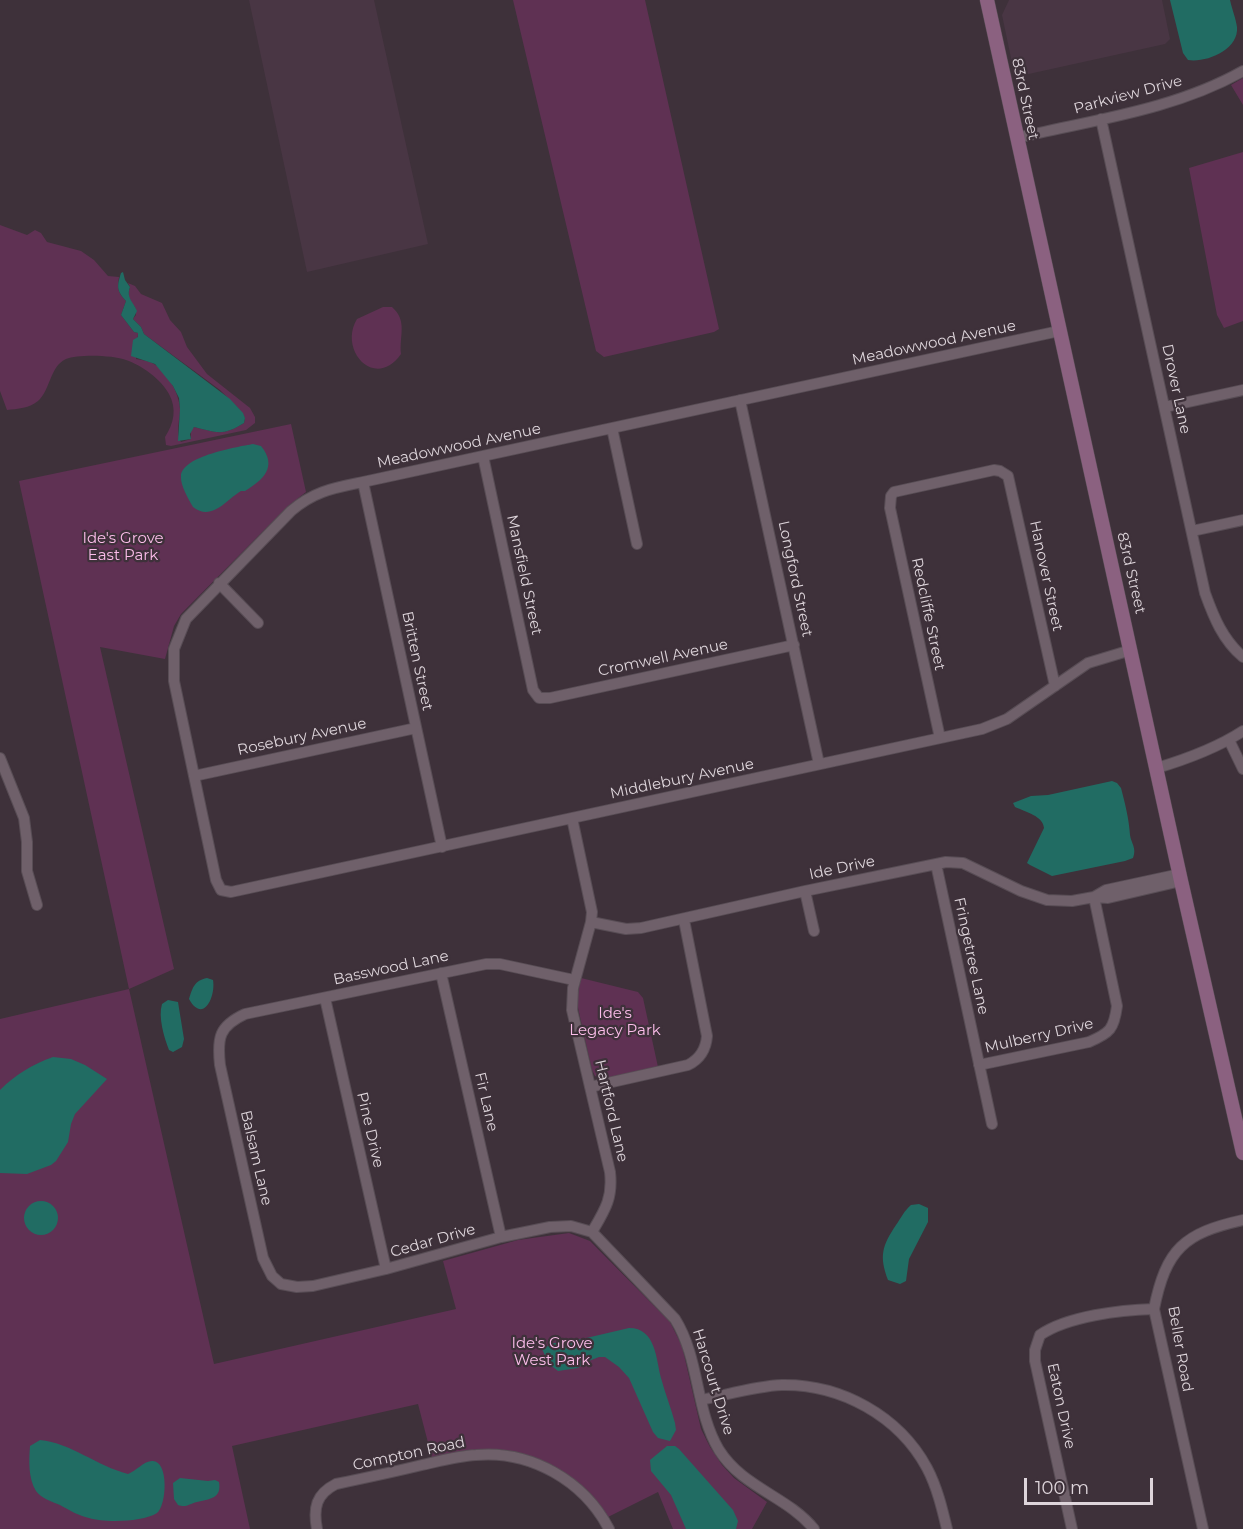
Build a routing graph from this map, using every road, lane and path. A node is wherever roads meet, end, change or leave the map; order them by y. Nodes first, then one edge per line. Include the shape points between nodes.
1 (987, 0) edge
2 (1243, 71) edge
3 (1101, 119) junction
4 (1017, 138) junction
5 (1059, 331) junction
6 (1243, 390) edge
7 (740, 400) junction
8 (1165, 407) junction
9 (612, 428) junction
10 (483, 456) junction
11 (1005, 473) joint
12 (363, 482) junction
13 (1243, 520) edge
14 (1192, 531) junction
15 (637, 544) dead end
16 (219, 583) junction
17 (258, 623) dead end
18 (794, 645) junction
19 (1131, 650) junction
20 (1243, 657) edge
21 (1055, 686) junction
22 (539, 698) joint
23 (416, 728) junction
24 (1243, 731) edge
25 (940, 738) junction
26 (1229, 740) junction
27 (0, 758) edge
28 (819, 764) junction
29 (1157, 768) junction
30 (1243, 769) edge
31 (194, 776) junction
32 (572, 818) junction
33 (442, 847) junction
34 (936, 864) junction
35 (1180, 878) junction
36 (221, 890) joint
37 (805, 891) junction
38 (1094, 897) junction
39 (37, 905) dead end
40 (684, 920) junction
41 (591, 922) junction
42 (814, 931) dead end
43 (441, 973) junction
44 (574, 980) junction
45 (325, 998) junction
46 (221, 1032) joint
47 (979, 1065) junction
48 (590, 1087) junction
49 (992, 1124) dead end
50 (1243, 1152) edge
51 (1243, 1220) edge
52 (592, 1232) junction
53 (501, 1237) junction
54 (386, 1269) junction
55 (281, 1284) joint
56 (1154, 1309) junction
57 (701, 1400) junction
58 (317, 1529) edge
59 (609, 1529) edge
60 (814, 1529) edge
61 (947, 1529) edge
62 (1072, 1529) edge
63 (1203, 1529) edge

1 - 4 main road, 83rd Street
2 - 3 street, Parkview Drive via 1171,102
3 - 4 street, Parkview Drive
3 - 8 street, Drover Lane
4 - 5 main road, 83rd Street
5 - 7 street, Meadowwood Avenue
5 - 19 main road, 83rd Street
6 - 8 street
7 - 9 street, Meadowwood Avenue
7 - 18 street, Longford Street
8 - 14 street, Drover Lane
9 - 10 street, Meadowwood Avenue
9 - 15 street
10 - 12 street, Meadowwood Avenue
10 - 22 street, Mansfield Street via 534,690
11 - 21 street, Hanover Street via 1010,480
11 - 25 street, Redcliffe Street via 994,470 891,496 890,508
12 - 16 street, Meadowwood Avenue via 324,491 300,503
12 - 23 street, Britten Street
13 - 14 street
14 - 20 street, Drover Lane via 1211,610 1224,636
16 - 17 street
16 - 31 street, Meadowwood Avenue via 186,618 172,659
18 - 22 street, Cromwell Avenue via 550,699
18 - 28 street, Longford Street
19 - 21 street, Middlebury Avenue via 1088,663
19 - 29 main road, 83rd Street
21 - 25 street, Middlebury Avenue via 1007,719
23 - 31 street, Rosebury Avenue
23 - 33 street, Britten Street
24 - 26 street
25 - 28 street, Middlebury Avenue
26 - 29 street
26 - 30 street
27 - 39 street via 24,818 27,871
28 - 32 street, Middlebury Avenue
29 - 35 main road, 83rd Street
31 - 36 street, Meadowwood Avenue
32 - 33 street, Middlebury Avenue
32 - 41 street, Hartford Lane
33 - 36 street, Middlebury Avenue via 231,892
34 - 37 street, Ide Drive
34 - 38 street, Ide Drive via 963,863 1047,900
34 - 47 street, Fringetree Lane
35 - 38 street, Ide Drive via 1106,890
35 - 50 main road, 83rd Street
37 - 40 street, Ide Drive
37 - 42 street
38 - 47 street, Mulberry Drive via 1117,1006 1115,1023 1106,1035 1089,1042
40 - 41 street, Ide Drive via 626,929
40 - 48 street via 707,1036 701,1056 688,1065
41 - 44 street, Hartford Lane
43 - 44 street, Basswood Lane via 500,964
43 - 45 street, Basswood Lane
43 - 53 street, Fir Lane
44 - 48 street, Hartford Lane via 572,1011
45 - 46 street, Basswood Lane via 244,1014 229,1021
45 - 54 street, Pine Drive
46 - 55 street, Balsam Lane via 220,1065 263,1258
47 - 49 street, Fringetree Lane
48 - 52 street, Hartford Lane via 612,1190
51 - 56 street, Beller Road via 1207,1229 1179,1249 1168,1264
52 - 53 street, Cedar Drive via 561,1226
52 - 57 street, Harcourt Drive via 675,1319 684,1334
53 - 54 street, Cedar Drive
54 - 55 street, Cedar Drive via 313,1286
56 - 62 street, Eaton Drive via 1121,1311 1059,1324 1040,1335 1035,1361
56 - 63 street, Beller Road
57 - 60 street, Harcourt Drive via 710,1431 731,1465 750,1483 793,1508
57 - 61 street via 796,1385 832,1391 876,1411 907,1439 924,1462
58 - 59 street, Compton Road via 315,1512 320,1496 336,1484 477,1455 508,1456 546,1468 592,1503

